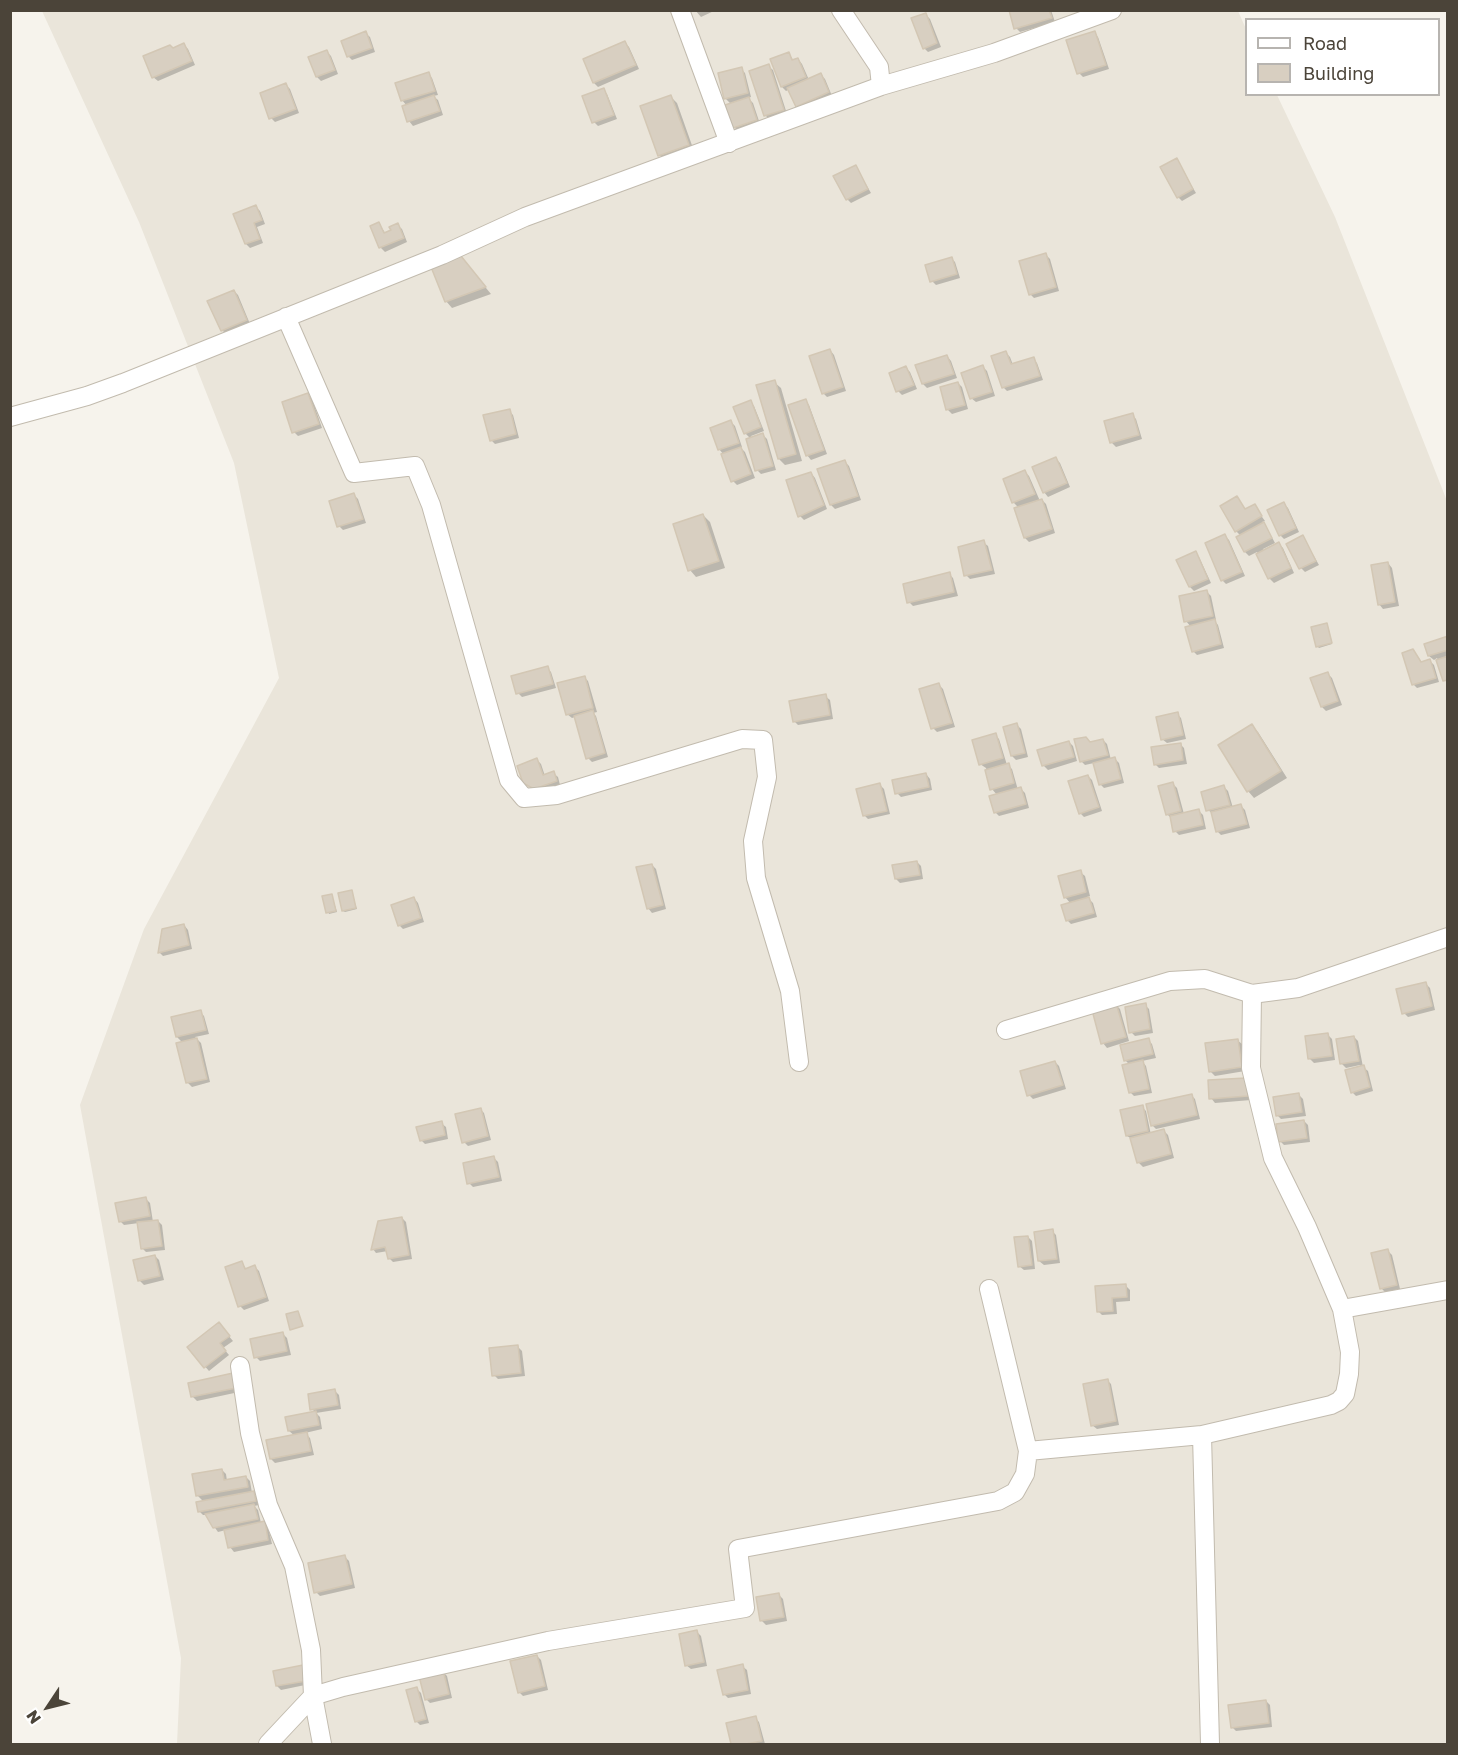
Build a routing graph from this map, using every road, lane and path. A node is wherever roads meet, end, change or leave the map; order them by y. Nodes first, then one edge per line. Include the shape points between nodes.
1 (680, 10) edge
2 (841, 10) edge
3 (1112, 10) edge
4 (881, 86) junction
5 (729, 143) junction
6 (286, 317) junction
7 (10, 417) edge
8 (1448, 937) edge
9 (1252, 994) junction
10 (1006, 1030) dead end
11 (799, 1062) dead end
12 (989, 1289) dead end
13 (1448, 1290) edge
14 (1342, 1309) junction
15 (240, 1366) dead end
16 (1202, 1435) junction
17 (1028, 1451) junction
18 (313, 1696) junction
19 (268, 1744) edge
20 (322, 1744) edge
21 (1210, 1744) edge

1 - 5 street
2 - 4 street via 879,67
3 - 4 street via 994,53
4 - 5 street
5 - 6 street via 525,217 442,255
6 - 7 street via 123,383
6 - 11 street via 354,473 415,466 431,505 508,780 524,798 557,795 742,739 763,740 767,777 753,841 756,878 790,991
8 - 9 street via 1298,988
9 - 10 street via 1205,979 1170,981
9 - 14 street via 1251,1068 1273,1158
12 - 17 street
13 - 14 street
14 - 16 street via 1350,1352 1345,1394 1339,1401
15 - 18 street via 250,1433 268,1505 294,1566 311,1650
16 - 17 street
16 - 21 street
17 - 18 street via 1025,1474 1016,1492 998,1501 738,1549 745,1608 549,1641
18 - 19 street
18 - 20 street

